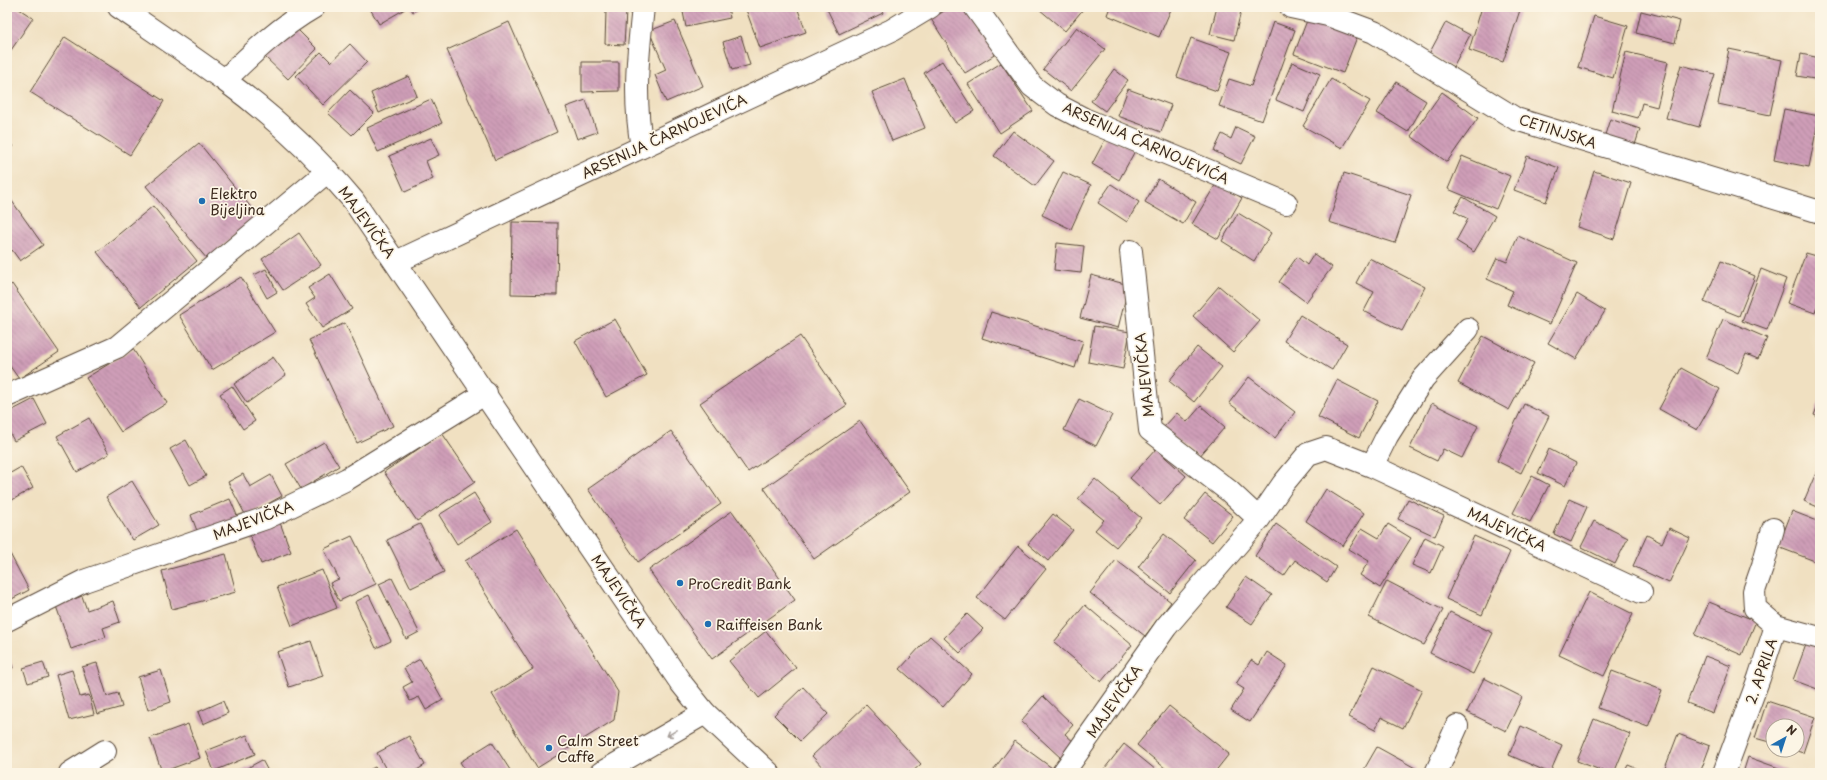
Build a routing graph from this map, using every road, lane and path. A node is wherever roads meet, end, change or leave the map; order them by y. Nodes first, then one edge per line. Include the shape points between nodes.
1 (119, 7) edge
2 (314, 7) edge
3 (643, 7) edge
4 (930, 7) edge
5 (975, 7) edge
6 (1290, 7) edge
7 (225, 80) junction
8 (642, 147) junction
9 (328, 171) junction
10 (1286, 203) dead end
11 (1820, 212) edge
12 (1131, 251) dead end
13 (396, 262) junction
14 (1468, 329) dead end
15 (486, 393) junction
16 (7, 396) edge
17 (1372, 466) junction
18 (1259, 520) junction
19 (1773, 529) dead end
20 (1641, 592) dead end
21 (7, 620) edge
22 (1776, 626) junction
23 (1820, 638) edge
24 (705, 713) junction
25 (1457, 726) dead end
26 (105, 751) dead end
27 (70, 773) edge
28 (601, 773) edge
29 (769, 773) edge
30 (1063, 773) edge
31 (1436, 773) edge
32 (1724, 773) edge

1 - 7 street, MAJEVIČKA
2 - 7 street via 298,16
3 - 8 street via 636,76 637,118
4 - 8 street, ARSENIJA ČARNOJEVIĆA via 892,30
5 - 10 street, ARSENIJA ČARNOJEVIĆA via 1032,86 1057,105 1084,119
6 - 11 street, CETINJSKA via 1328,15 1374,32 1516,119
7 - 9 street, MAJEVIČKA via 289,133
8 - 13 street, ARSENIJA ČARNOJEVIĆA
9 - 13 street, MAJEVIČKA via 353,200
9 - 16 street via 117,347
12 - 18 street, MAJEVIČKA via 1150,430 1229,491
13 - 15 street, MAJEVIČKA
14 - 17 street via 1423,379 1387,436
15 - 21 street, MAJEVIČKA via 347,479 266,518 84,581
15 - 24 street, MAJEVIČKA via 681,683
17 - 18 street, MAJEVIČKA via 1326,448 1308,454 1283,484
17 - 20 street, MAJEVIČKA
18 - 30 street, MAJEVIČKA via 1166,627
19 - 22 street, 2. APRILA via 1754,591 1754,608
22 - 23 street
22 - 32 street, 2. APRILA
24 -> 28 street
24 - 29 street, MAJEVIČKA
25 - 31 street
26 - 27 street

